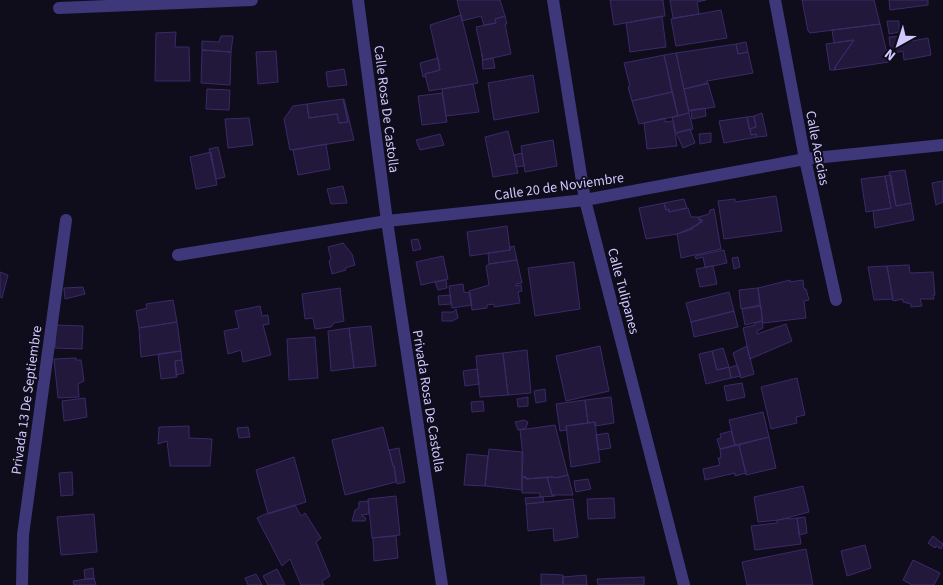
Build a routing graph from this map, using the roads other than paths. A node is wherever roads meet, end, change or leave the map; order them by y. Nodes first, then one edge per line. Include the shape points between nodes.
1 (252, 0) edge
2 (358, 0) edge
3 (553, 0) edge
4 (775, 0) edge
5 (59, 8) dead end
6 (943, 145) edge
7 (805, 158) junction
8 (585, 200) junction
9 (66, 220) dead end
10 (387, 221) junction
11 (178, 255) dead end
12 (836, 300) dead end
13 (22, 585) edge
14 (442, 585) edge
15 (684, 585) edge

1 - 5 street
2 - 10 street, Calle Rosa De Castolla
3 - 8 street, Calle Tulipanes
4 - 7 street, Calle Acacias
6 - 7 street, Calle 20 de Noviembre
7 - 8 street, Calle 20 de Noviembre
7 - 12 street, Calle Acacias
8 - 10 street, Calle 20 de Noviembre
8 - 15 street, Calle Tulipanes
9 - 13 street, Privada 13 De Septiembre via 23,535
10 - 11 street, Calle 20 de Noviembre
10 - 14 street, Privada Rosa De Castolla

